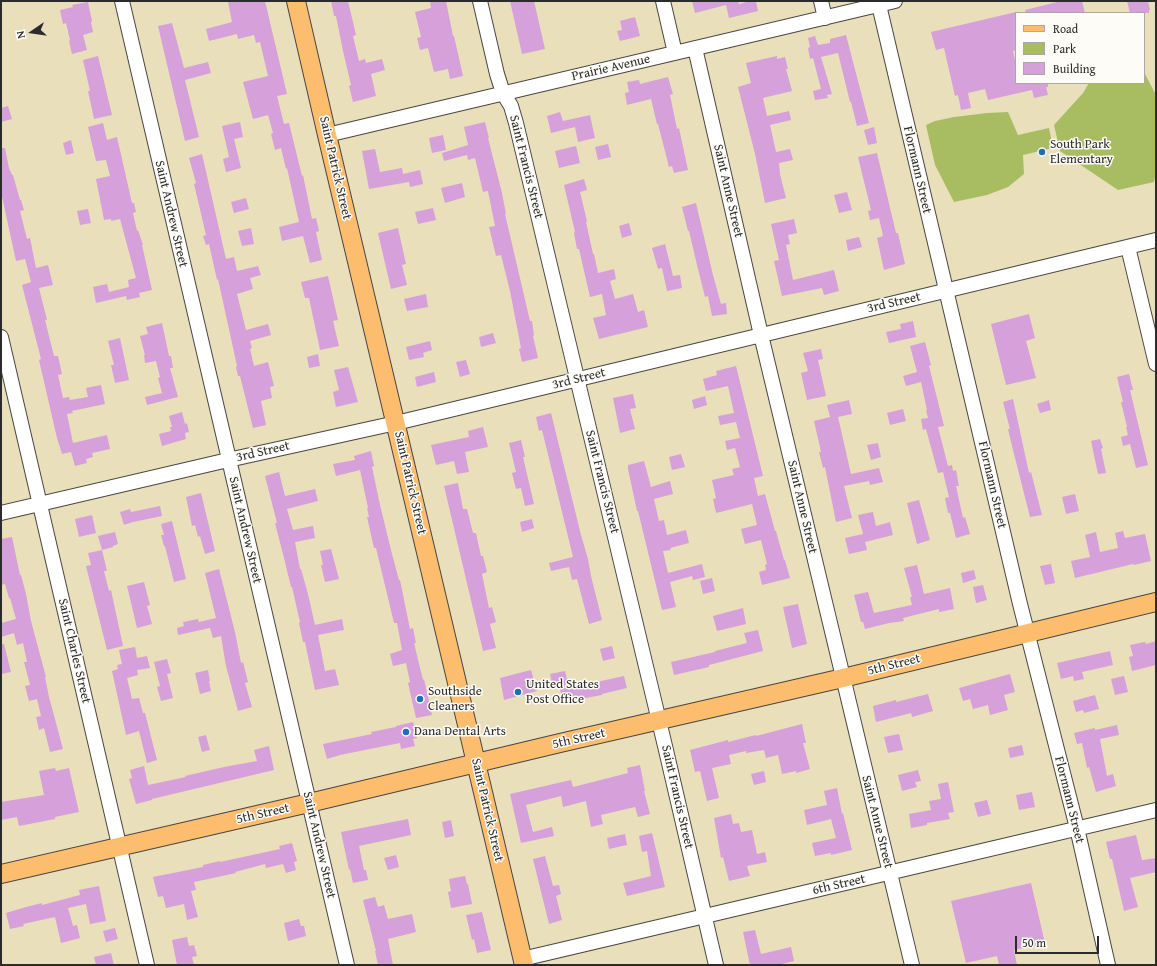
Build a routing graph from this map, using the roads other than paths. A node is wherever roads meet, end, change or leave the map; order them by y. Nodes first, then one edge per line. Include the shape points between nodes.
1 (122, 1) edge
2 (296, 1) edge
3 (480, 1) edge
4 (663, 1) edge
5 (821, 1) edge
6 (895, 1) edge
7 (879, 5) junction
8 (825, 18) junction
9 (695, 48) junction
10 (675, 53) junction
11 (503, 93) junction
12 (327, 135) junction
13 (1156, 240) edge
14 (1128, 247) junction
15 (946, 291) junction
16 (761, 335) junction
17 (1, 337) edge
18 (1156, 364) edge
19 (577, 379) junction
20 (396, 423) junction
21 (228, 460) junction
22 (40, 504) junction
23 (1, 513) edge
24 (1156, 602) edge
25 (1027, 633) junction
26 (843, 678) junction
27 (659, 720) junction
28 (476, 764) junction
29 (309, 803) junction
30 (1156, 810) edge
31 (1077, 828) junction
32 (120, 846) junction
33 (890, 873) junction
34 (1, 874) edge
35 (705, 916) junction
36 (523, 962) edge
37 (147, 965) edge
38 (347, 965) edge
39 (716, 965) edge
40 (912, 965) edge
41 (1108, 965) edge

1 - 21 street, Saint Andrew Street
2 - 12 main road, Saint Patrick Street
3 - 11 street, Saint Francis Street
4 - 10 street
5 - 8 street
6 - 7 street, Prairie Avenue
7 - 8 street, Prairie Avenue
7 - 15 street, Flormann Street
8 - 9 street, Prairie Avenue
9 - 10 street, Prairie Avenue
9 - 16 street, Saint Anne Street
10 - 11 street, Prairie Avenue
11 - 12 street, Prairie Avenue
11 - 19 street, Saint Francis Street via 511,106 516,123
12 - 20 main road, Saint Patrick Street
13 - 14 street, 3rd Street
14 - 15 street, 3rd Street
14 - 18 street
15 - 16 street, 3rd Street
15 - 25 street, Flormann Street
16 - 19 street, 3rd Street
16 - 26 street, Saint Anne Street
17 - 22 street, Saint Charles Street
19 - 20 street, 3rd Street
19 - 27 street, Saint Francis Street
20 - 21 street, 3rd Street
20 - 28 main road, Saint Patrick Street
21 - 22 street, 3rd Street
21 - 29 street, Saint Andrew Street
22 - 23 street, 3rd Street
22 - 32 street, Saint Charles Street
24 - 25 main road, 5th Street
25 - 26 main road, 5th Street
25 - 31 street, Flormann Street
26 - 27 main road, 5th Street
26 - 33 street, Saint Anne Street
27 - 28 main road, 5th Street
27 - 35 street, Saint Francis Street
28 - 29 main road, 5th Street
28 - 36 main road, Saint Patrick Street
29 - 32 main road, 5th Street
29 - 38 street, Saint Andrew Street
30 - 31 street, 6th Street
31 - 33 street, 6th Street
31 - 41 street, Flormann Street
32 - 34 main road, 5th Street
32 - 37 street, Saint Charles Street
33 - 35 street, 6th Street
33 - 40 street, Saint Anne Street
35 - 36 street, 6th Street
35 - 39 street, Saint Francis Street

